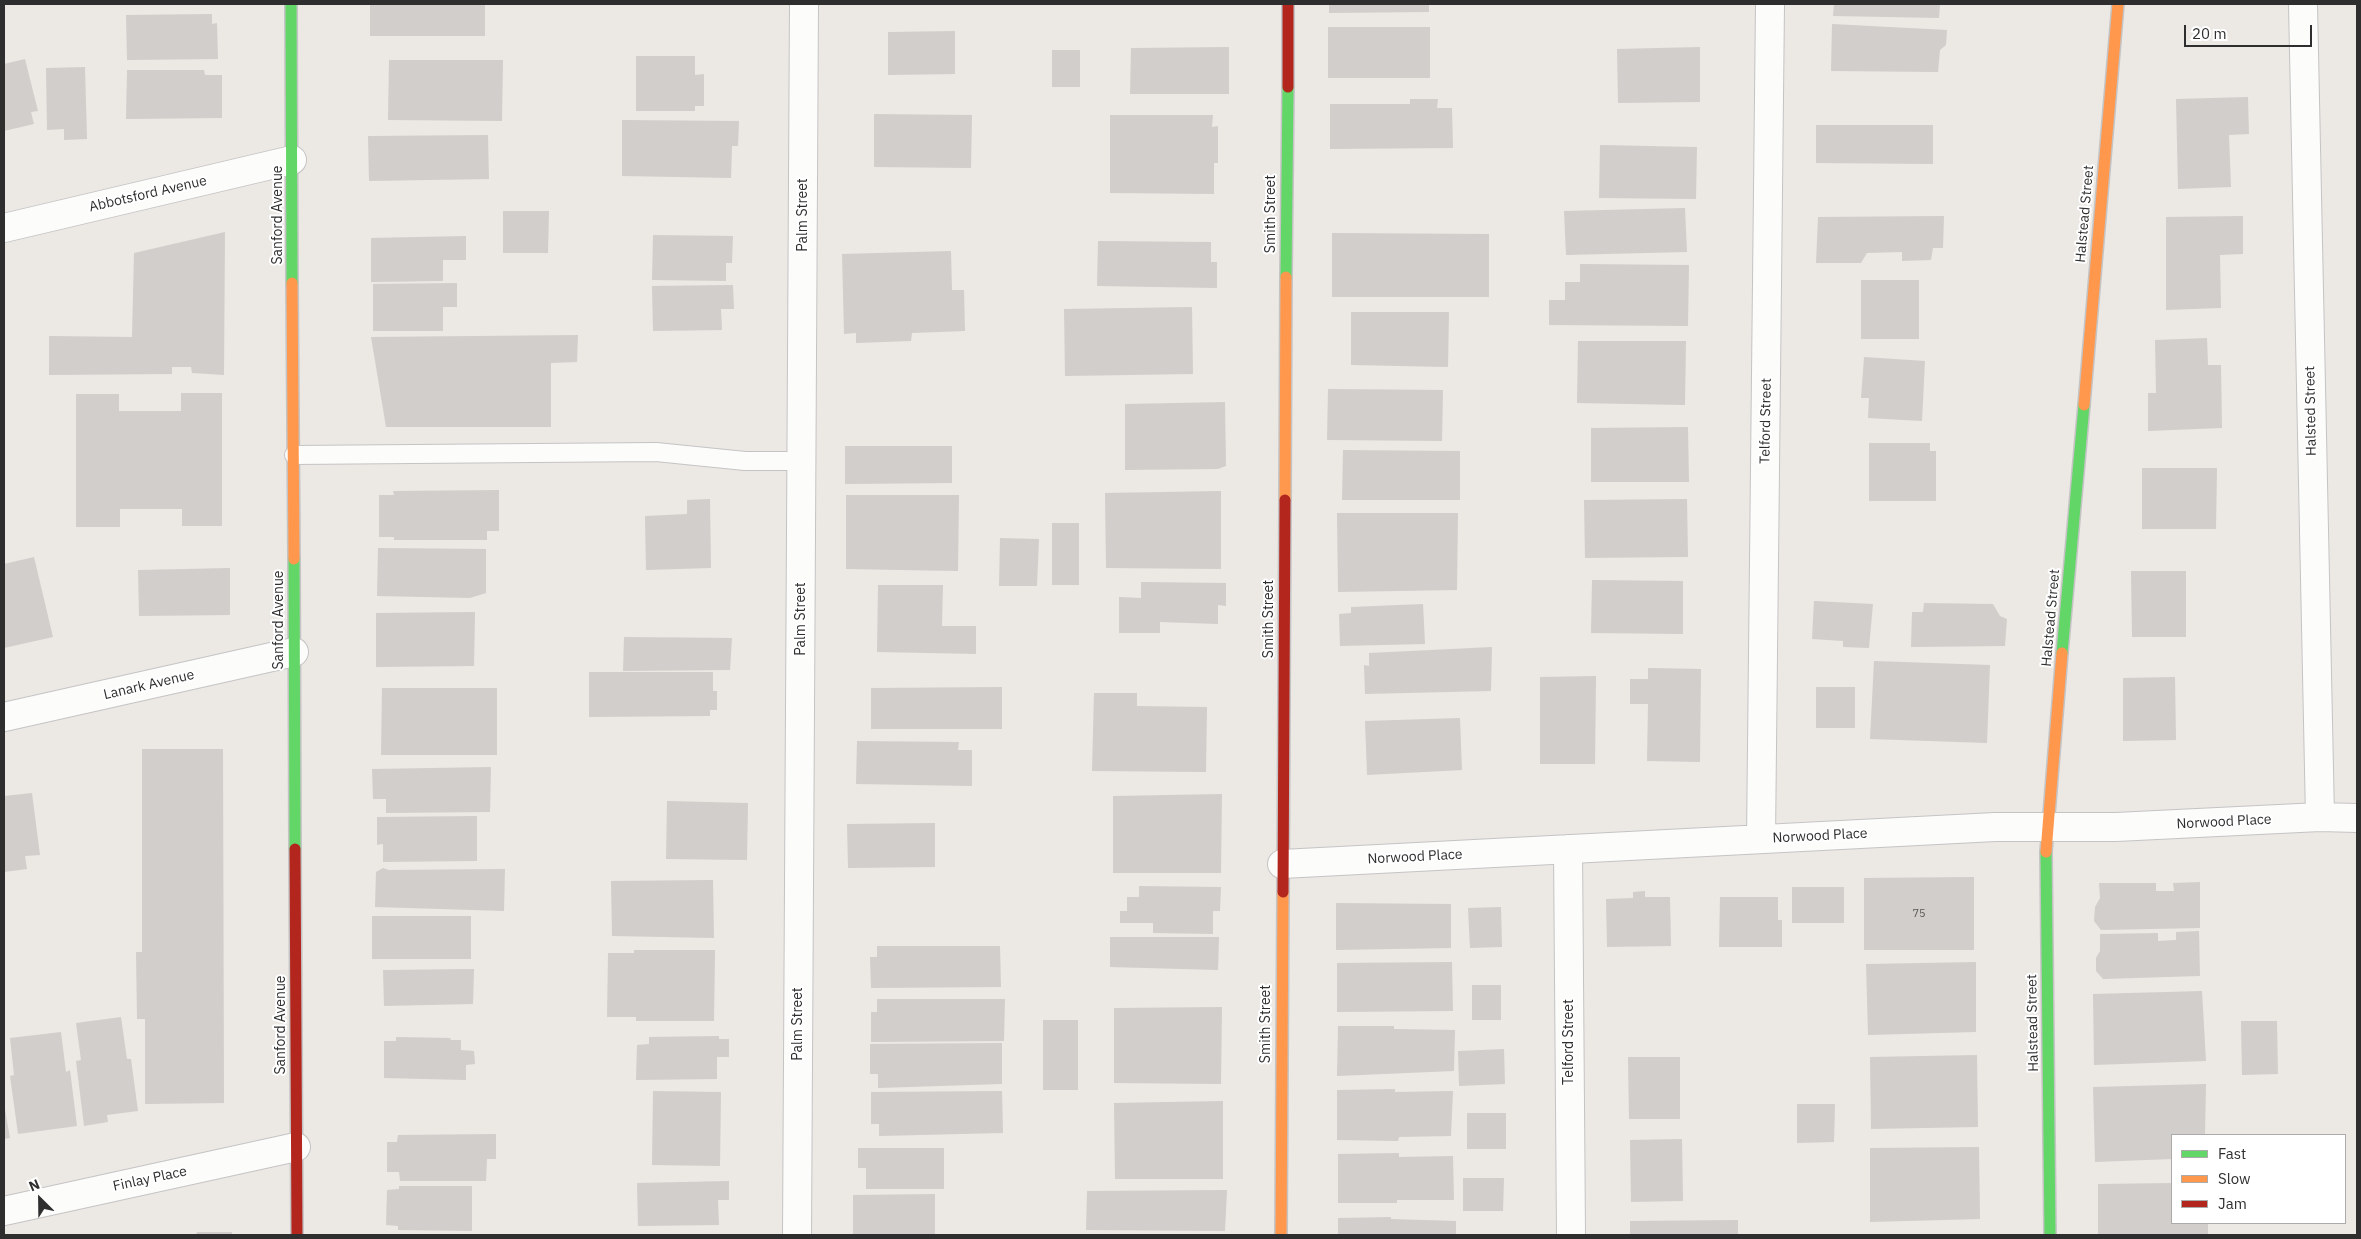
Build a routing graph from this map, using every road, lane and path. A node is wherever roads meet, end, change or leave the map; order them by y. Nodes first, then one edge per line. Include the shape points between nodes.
1 (291, 4) edge
2 (804, 4) edge
3 (1288, 4) edge
4 (1770, 4) edge
5 (2118, 4) edge
6 (2303, 4) edge
7 (292, 160) junction
8 (4, 228) edge
9 (294, 455) junction
10 (802, 461) junction
11 (294, 652) junction
12 (4, 717) edge
13 (2320, 818) junction
14 (2357, 818) edge
15 (2048, 827) junction
16 (1761, 839) junction
17 (1568, 849) junction
18 (1282, 864) junction
19 (296, 1147) junction
20 (4, 1211) edge
21 (297, 1235) edge
22 (797, 1235) edge
23 (1281, 1235) edge
24 (1571, 1235) edge
25 (2050, 1235) edge

1 - 7 street, Sanford Avenue
2 - 10 street, Palm Street
3 - 18 street, Smith Street
4 - 16 street, Telford Street
5 - 15 street, Halstead Street
6 - 13 street, Halsted Street
7 - 8 street, Abbotsford Avenue
7 - 9 street, Sanford Avenue
9 - 10 lane via 656,452 745,461
9 - 11 street, Sanford Avenue
10 - 22 street, Palm Street
11 - 12 street, Lanark Avenue
11 - 19 street, Sanford Avenue
13 - 14 street, Norwood Place
13 - 15 street, Norwood Place
15 - 16 street, Norwood Place
15 - 25 street, Halstead Street
16 - 17 street, Norwood Place
17 - 18 street, Norwood Place
17 - 24 street, Telford Street
18 - 23 street, Smith Street
19 - 20 street, Finlay Place
19 - 21 street, Sanford Avenue

